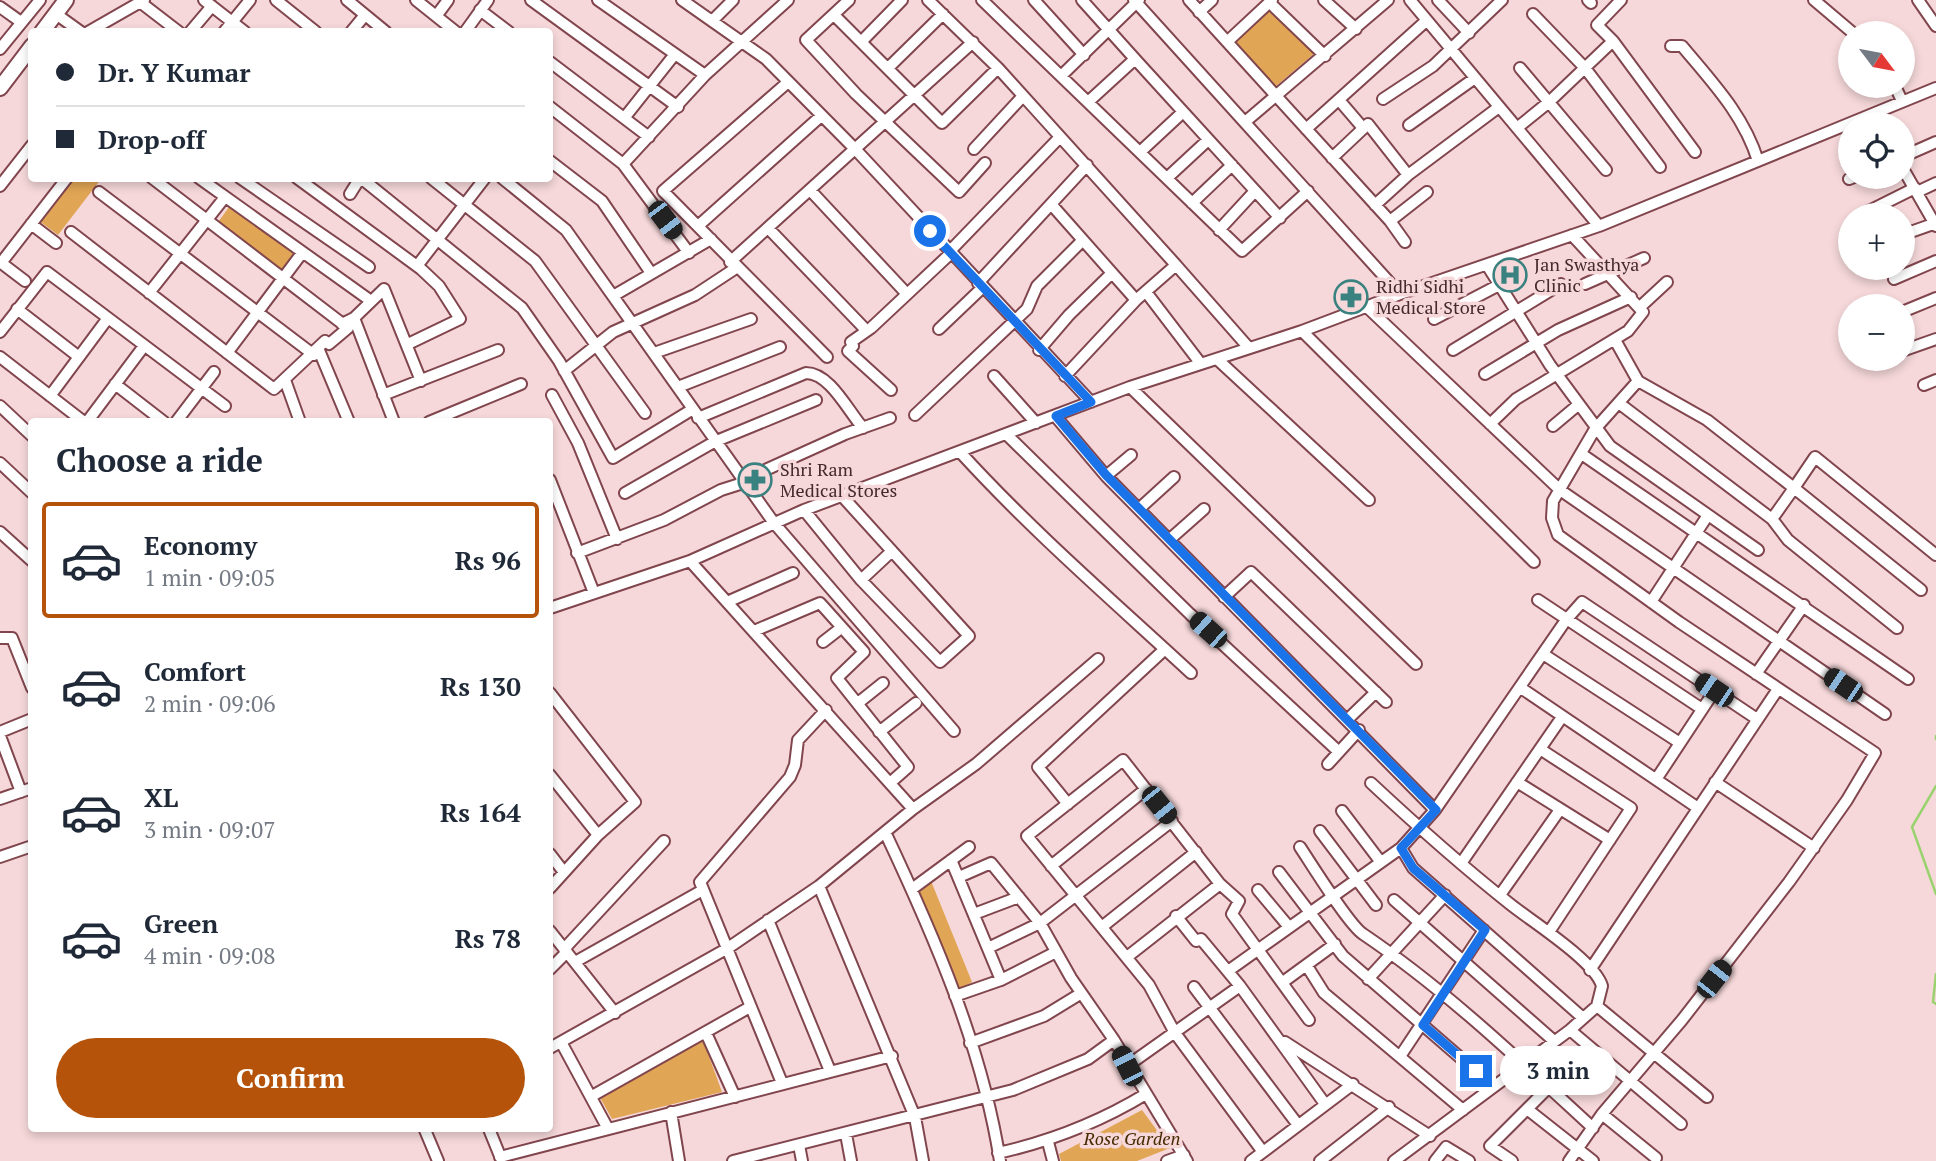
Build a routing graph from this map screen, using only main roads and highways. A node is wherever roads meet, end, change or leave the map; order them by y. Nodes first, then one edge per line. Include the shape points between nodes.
1 (58, 6) edge
2 (46, 28) edge
3 (28, 51) edge
4 (0, 88) edge

1 - 2 main road
3 - 4 main road

